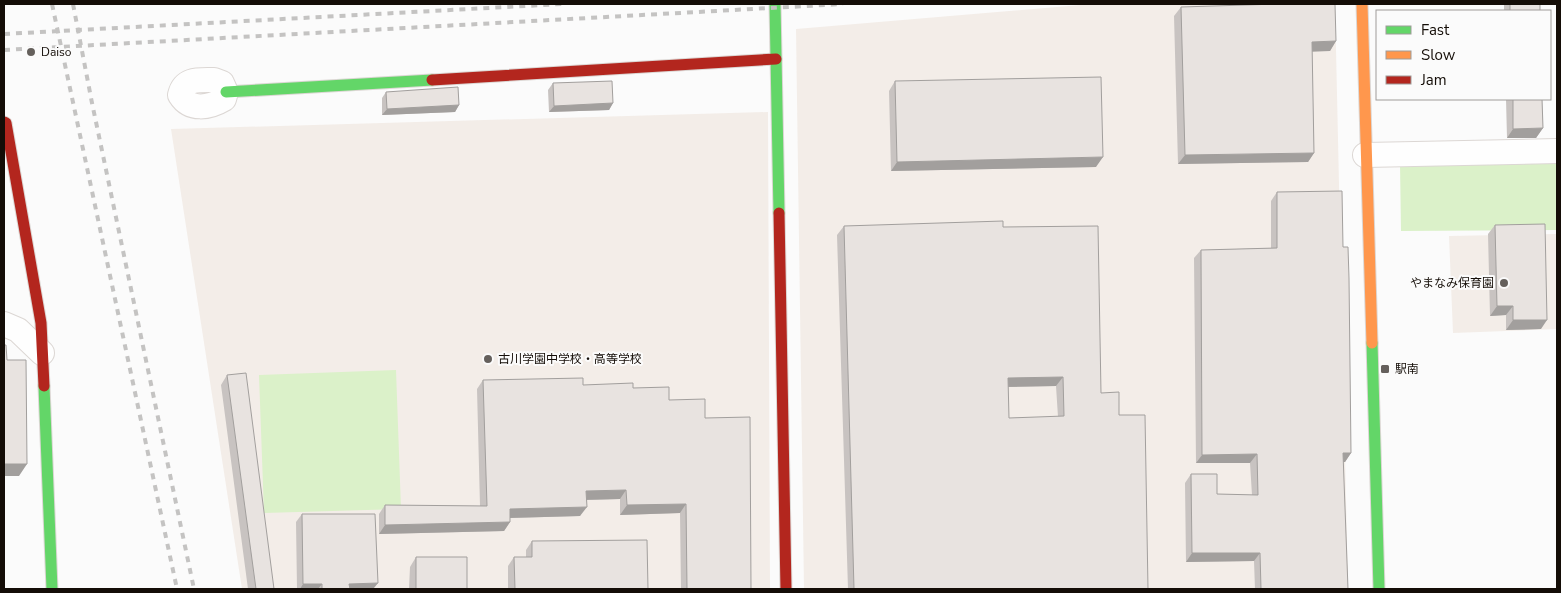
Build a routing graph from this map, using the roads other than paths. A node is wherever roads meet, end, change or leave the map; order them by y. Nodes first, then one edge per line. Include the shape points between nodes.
1 (775, 4) edge
2 (1362, 4) edge
3 (776, 58) junction
4 (226, 92) dead end
5 (4, 122) edge
6 (1557, 151) edge
7 (1366, 155) junction
8 (4, 324) edge
9 (42, 353) junction
10 (52, 589) edge
11 (786, 589) edge
12 (1379, 589) edge

1 - 3 street
2 - 7 street
3 - 4 street
3 - 11 street
5 - 9 street via 41,324
6 - 7 street
7 - 12 street
8 - 9 street via 18,330
9 - 10 street

